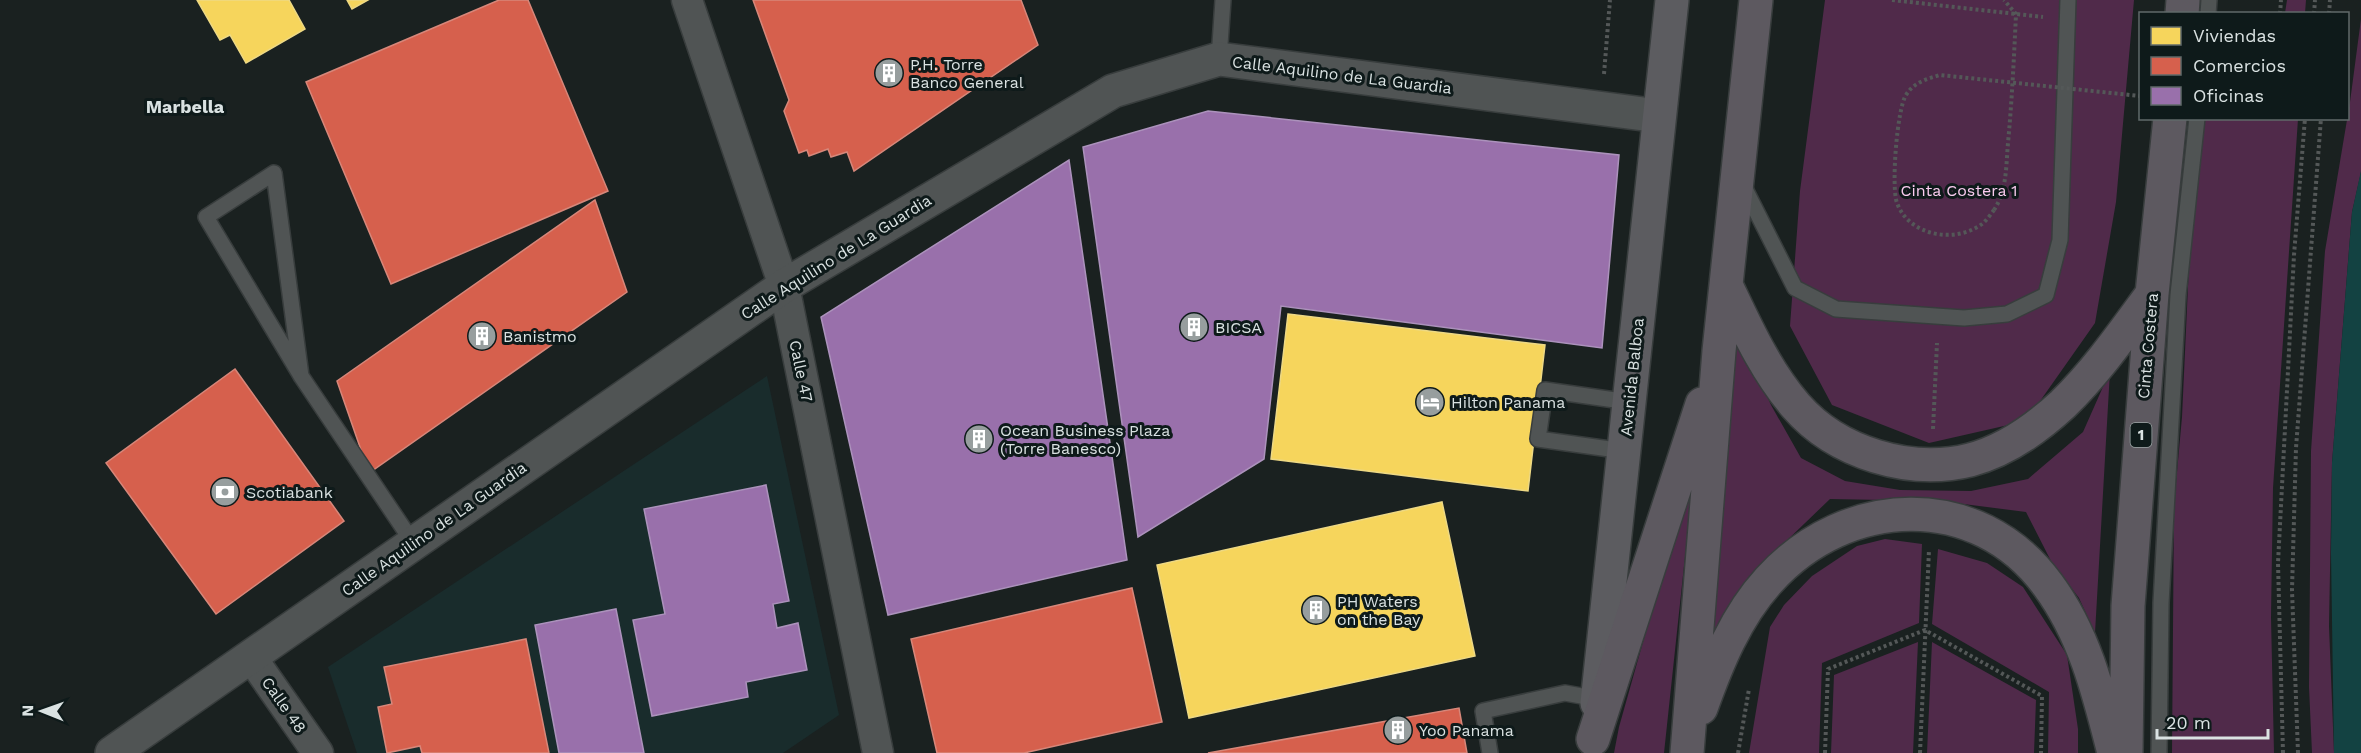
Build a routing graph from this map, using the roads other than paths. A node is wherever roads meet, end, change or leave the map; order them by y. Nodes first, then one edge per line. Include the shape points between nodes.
1 (687, 0) edge
2 (1223, 0) edge
3 (1671, 0) edge
4 (1756, 0) edge
5 (2068, 0) edge
6 (1219, 59) junction
7 (1659, 116) junction
8 (2170, 120) edge
9 (2197, 120) edge
10 (1738, 175) junction
11 (1726, 285) junction
12 (784, 286) junction
13 (2152, 294) junction
14 (1719, 351) junction
15 (301, 376) junction
16 (1629, 402) junction
17 (1624, 451) junction
18 (414, 543) junction
19 (250, 657) junction
20 (1598, 699) junction
21 (1593, 746) edge
22 (112, 753) edge
23 (318, 753) edge
24 (878, 753) edge
25 (1490, 753) edge
26 (1687, 753) edge
27 (1692, 753) edge
28 (2114, 753) edge
29 (2126, 753) edge
30 (2159, 753) edge

1 - 12 street, Calle 47
2 - 6 lane
3 - 7 main road, Avenida Balboa
4 - 10 highway
5 - 10 lane via 2060,240 2046,295 2007,314 1964,318 1836,309 1795,288
6 - 7 street, Calle Aquilino de La Guardia
6 - 12 street, Calle Aquilino de La Guardia via 1113,91
7 - 16 main road, Avenida Balboa
8 - 13 highway, Cinta Costera / 1
9 - 30 lane via 2178,295 2161,603
10 - 11 highway
11 - 13 highway via 1757,351 1784,392 1812,422 1855,449 1882,458 1931,464 1970,460 1993,452 2038,424 2083,382
11 - 14 highway
12 - 18 street, Calle Aquilino de La Guardia
12 - 24 street, Calle 47
13 - 29 highway, Cinta Costera / 1 via 2128,606
14 - 21 highway
14 - 26 highway
15 - 15 lane via 206,217 274,173 278,207
15 - 18 lane
16 - 17 main road, Avenida Balboa
16 - 17 lane via 1545,390 1539,439
17 - 20 main road, Avenida Balboa
18 - 19 street, Calle Aquilino de La Guardia
19 - 22 street, Calle Aquilino de La Guardia
19 - 23 street, Calle 48
20 - 21 main road, Avenida Balboa
20 - 25 lane via 1565,693 1483,711
27 - 28 highway via 1700,713 1723,651 1769,580 1788,561 1832,532 1857,521 1912,514 1955,520 1985,531 2005,543 2047,583 2081,641 2098,688

